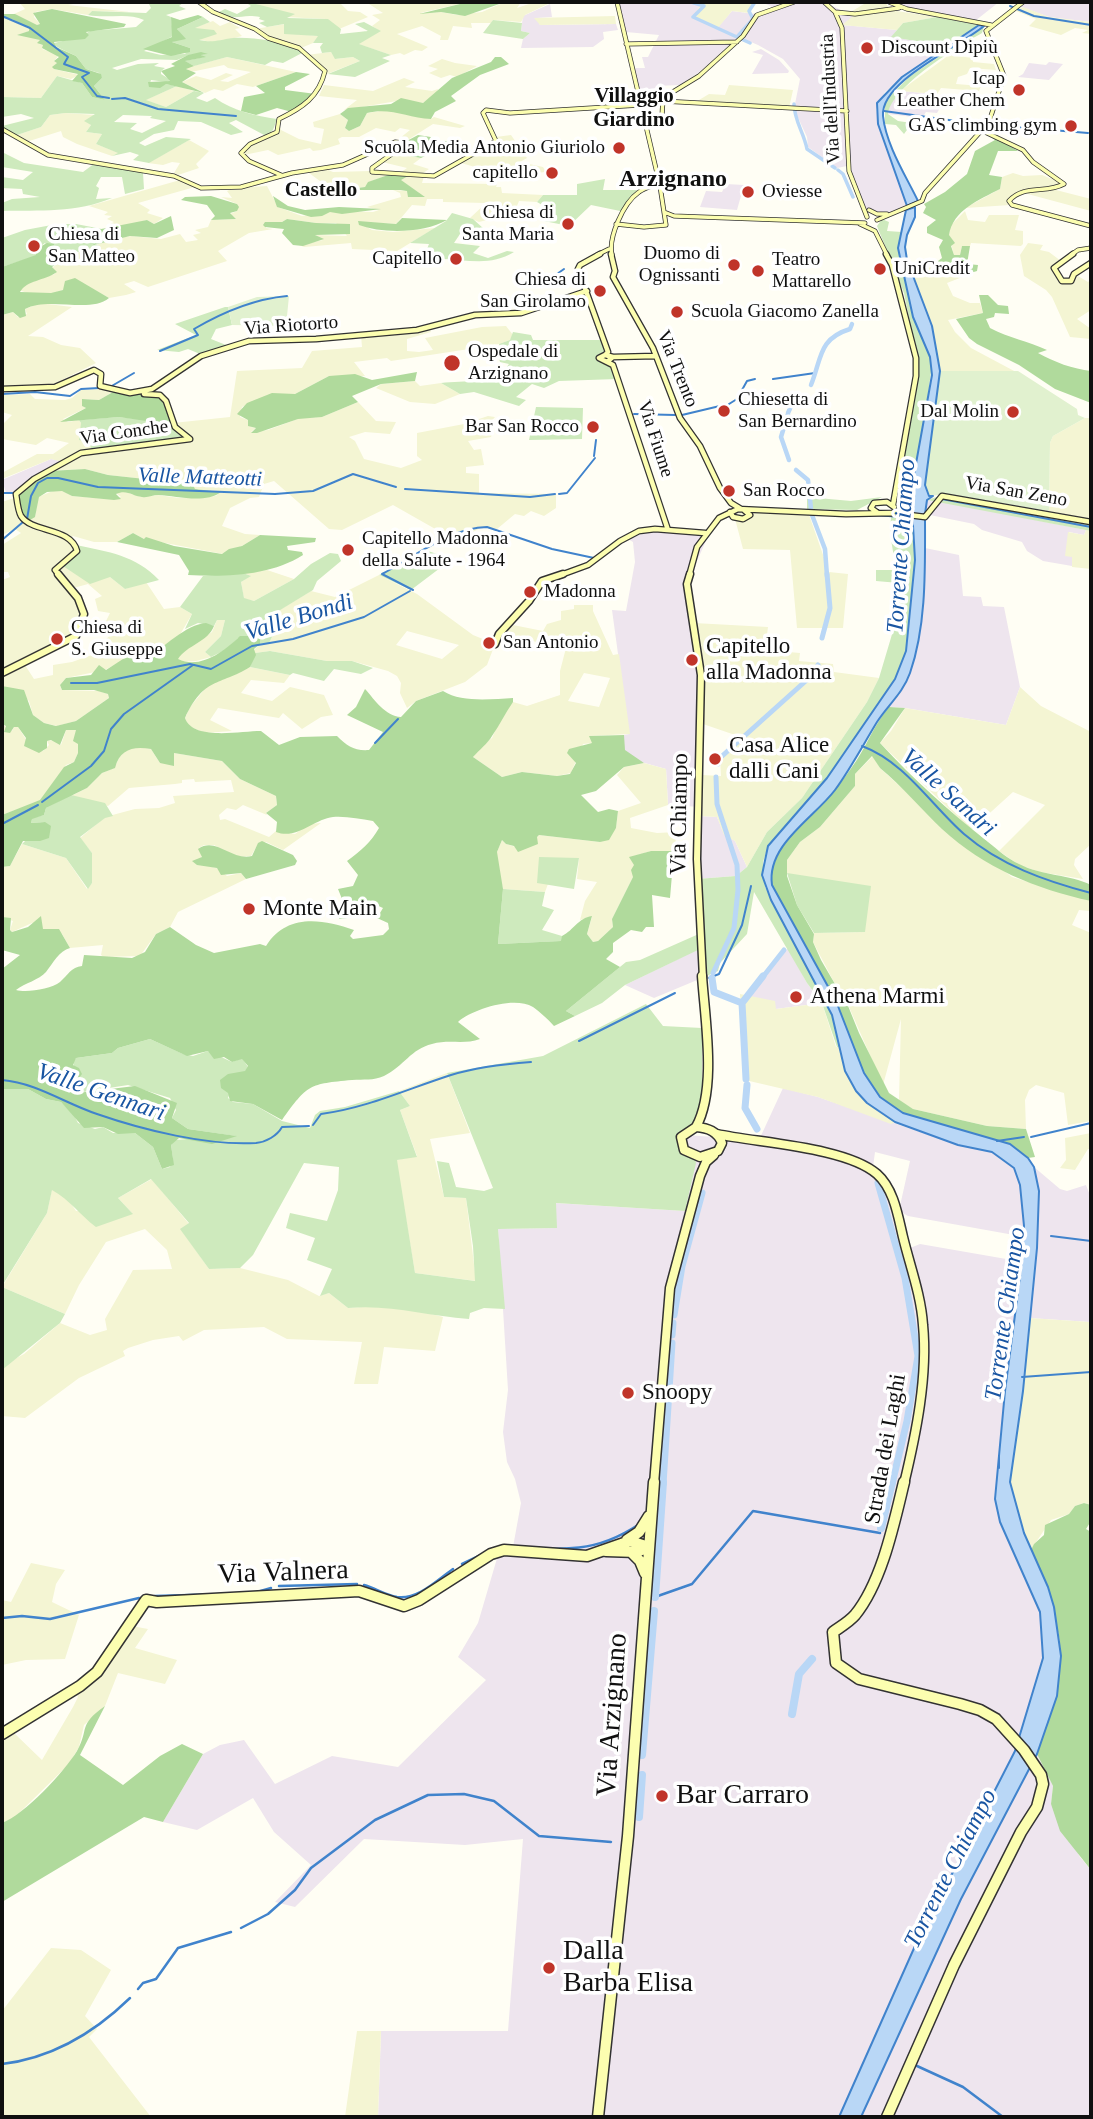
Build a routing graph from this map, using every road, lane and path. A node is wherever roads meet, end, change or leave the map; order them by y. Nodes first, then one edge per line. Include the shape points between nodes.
1 (199, 2) edge
2 (617, 2) edge
3 (794, 2) edge
4 (824, 2) edge
5 (890, 2) edge
6 (1023, 2) edge
7 (887, 9) junction
8 (907, 9) junction
9 (835, 12) junction
10 (855, 14) junction
11 (841, 22) junction
12 (990, 26) junction
13 (737, 42) junction
14 (626, 44) junction
15 (662, 101) junction
16 (640, 106) junction
17 (847, 111) junction
18 (643, 118) junction
19 (2, 129) edge
20 (985, 131) junction
21 (281, 175) junction
22 (849, 175) junction
23 (659, 183) junction
24 (660, 190) junction
25 (637, 193) junction
26 (869, 210) junction
27 (664, 212) junction
28 (891, 213) junction
29 (674, 216) junction
30 (876, 220) junction
31 (666, 222) junction
32 (863, 222) junction
33 (619, 223) junction
34 (1091, 226) edge
35 (875, 231) junction
36 (1091, 248) edge
37 (609, 249) junction
38 (599, 255) junction
39 (611, 257) junction
40 (888, 257) junction
41 (1091, 263) edge
42 (587, 291) junction
43 (656, 356) junction
44 (609, 358) junction
45 (2, 389) edge
46 (130, 393) junction
47 (894, 495) junction
48 (730, 502) junction
49 (879, 502) junction
50 (871, 507) junction
51 (894, 507) junction
52 (743, 509) junction
53 (768, 510) junction
54 (731, 511) junction
55 (878, 513) junction
56 (887, 513) junction
57 (858, 514) junction
58 (750, 515) junction
59 (904, 515) junction
60 (737, 519) junction
61 (1091, 522) edge
62 (714, 524) junction
63 (668, 530) junction
64 (705, 533) junction
65 (495, 644) dead end
66 (2, 673) edge
67 (705, 1111) junction
68 (696, 1127) junction
69 (716, 1133) junction
70 (743, 1138) junction
71 (721, 1147) junction
72 (714, 1155) junction
73 (692, 1156) junction
74 (700, 1176) junction
75 (652, 1512) junction
76 (626, 1542) junction
77 (649, 1547) junction
78 (605, 1551) junction
79 (631, 1552) junction
80 (646, 1577) junction
81 (2, 1734) edge
82 (598, 2117) edge
83 (887, 2117) edge

1 - 21 street via 273,40 299,48 325,71 318,92 279,119 277,132 250,144 242,153 249,161
2 - 14 street
3 - 13 street via 757,15
4 - 9 street, Via dell'Industria
5 - 7 street
5 - 8 street
6 - 12 street
7 - 8 street, Via dell'Industria
7 - 10 street, Via dell'Industria
8 - 12 street
9 - 10 street, Via dell'Industria
9 - 11 street, Via dell'Industria
10 - 11 street, Via dell'Industria
11 - 17 street, Via dell'Industria
12 - 20 street via 986,34 1004,77
13 - 14 street
13 - 15 street
14 - 16 street
15 - 17 street
15 - 18 street via 662,116
16 - 18 street
16 - 21 street via 510,113 486,110 483,113 496,141 434,176 372,172 402,146 399,142 343,165
17 - 22 street, Via dell'Industria
18 - 23 street
19 - 21 street via 48,155 177,177 201,188 241,187
20 - 28 street via 925,192 922,201
20 - 34 street via 1027,153 1064,182 1024,191 1011,197 1010,203
22 - 26 street, Via dell'Industria
22 - 32 street, Via dell'Industria
23 - 24 street
23 - 25 street
24 - 25 street
24 - 27 street
25 - 33 street
26 - 28 street
26 - 30 street, Via dell'Industria
27 - 29 street
27 - 31 street
28 - 30 street
29 - 31 street
29 - 32 street
30 - 32 street
30 - 40 street
31 - 33 street via 640,227
32 - 35 street
32 - 35 street, Via dell'Industria
33 - 37 street via 609,238
35 - 40 street, Via dell'Industria
36 - 41 street via 1078,250 1054,272 1062,281 1070,281
37 - 38 street
37 - 39 street, Via Trento
38 - 39 street
38 - 42 street, Via Fiume via 578,270
39 - 43 street, Via Trento via 616,284
40 - 47 street via 916,358
42 - 44 street, Via Fiume
42 - 46 street, Via Riotorto via 528,310 475,315 418,330 233,345 201,356 163,384
43 - 44 street
43 - 48 street, Via Trento via 680,418
44 - 63 street, Via Fiume
45 - 46 street via 55,387 94,370 101,374 104,389
46 - 66 street, Via Conche via 160,395 176,427 190,439 81,453 18,492 20,515 25,520 76,546 77,551 55,570 78,598 84,614 76,636
47 - 49 street
47 - 51 street
48 - 52 street, Via Trento
48 - 54 street, Via Trento
49 - 50 street
49 - 51 street
50 - 55 street
50 - 57 street
51 - 56 street
51 - 59 street, Via San Zeno
52 - 53 street, Via San Zeno
52 - 54 street, Via San Zeno
52 - 58 street, Via Trento
53 - 57 street, Via San Zeno
53 - 58 street
54 - 60 street
54 - 62 street, Via Chiampo
55 - 56 street, Via San Zeno
55 - 57 street, Via San Zeno
56 - 59 street, Via San Zeno
58 - 60 street
59 - 61 street, Via San Zeno via 926,517 939,497 945,496
60 - 62 street
62 - 64 street, Via Chiampo
63 - 64 street
63 - 65 street via 639,531 588,565 542,581
64 - 67 street, Via Chiampo via 687,587 701,675 697,859 707,1060
67 - 68 street
67 - 69 street
68 - 69 street
68 - 73 street via 684,1133 680,1142
69 - 70 street
69 - 71 street
70 - 71 street
70 - 83 street, Strada dei Laghi via 844,1159 877,1174 894,1203 917,1291 924,1334 917,1407 897,1509 875,1581 856,1614 834,1632 836,1663 859,1679 980,1710 996,1719 1015,1737 1043,1784 1037,1807 954,1965
71 - 72 street
72 - 73 street
72 - 74 street, Via Arzignano
73 - 74 street
74 - 75 street, Via Arzignano via 670,1289
75 - 76 street, Via Valnera
75 - 77 street, Via Arzignano
76 - 77 street
76 - 78 street, Via Valnera
77 - 79 street, Via Valnera
77 - 80 street, Via Arzignano
78 - 79 street, Via Valnera
78 - 81 street, Via Valnera via 587,1556 504,1550 404,1606 359,1591 146,1600 97,1672
79 - 80 street
80 - 82 street, Via Arzignano via 628,1836

